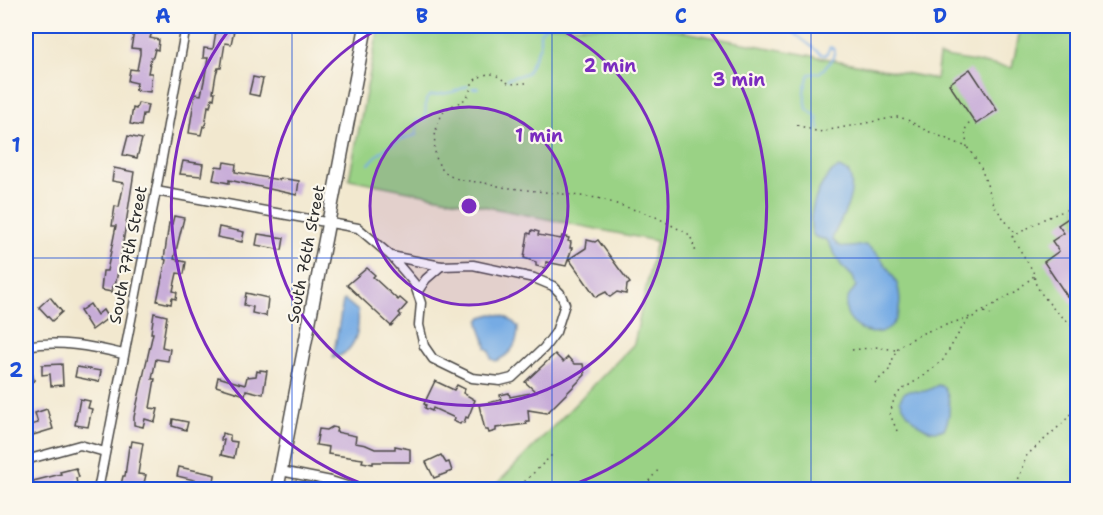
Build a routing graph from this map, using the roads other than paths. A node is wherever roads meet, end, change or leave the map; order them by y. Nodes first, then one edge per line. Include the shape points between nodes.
1 (186, 26) edge
2 (366, 26) edge
3 (156, 191) junction
4 (328, 223) junction
5 (391, 256) junction
6 (441, 266) junction
7 (418, 291) junction
8 (26, 346) edge
9 (123, 354) junction
10 (105, 452) junction
11 (26, 460) edge
12 (281, 471) junction
13 (98, 489) edge
14 (277, 489) edge
15 (360, 489) edge
16 (390, 489) edge
17 (408, 489) edge

1 - 3 street, South 77th Street
2 - 4 main road, South 76th Street
3 - 4 street
3 - 9 street, South 77th Street
4 - 5 street via 358,228
4 - 12 main road, South 76th Street
5 - 6 street
5 - 7 street
6 - 7 street
6 - 7 street via 473,265 553,286 565,304 556,332 512,378 472,378 433,359 424,346
8 - 9 street via 46,342 86,345
9 - 10 street, South 77th Street
10 - 11 street via 80,445
10 - 13 street, South 77th Street
12 - 14 main road, South 76th Street
12 - 15 street
16 - 17 street

